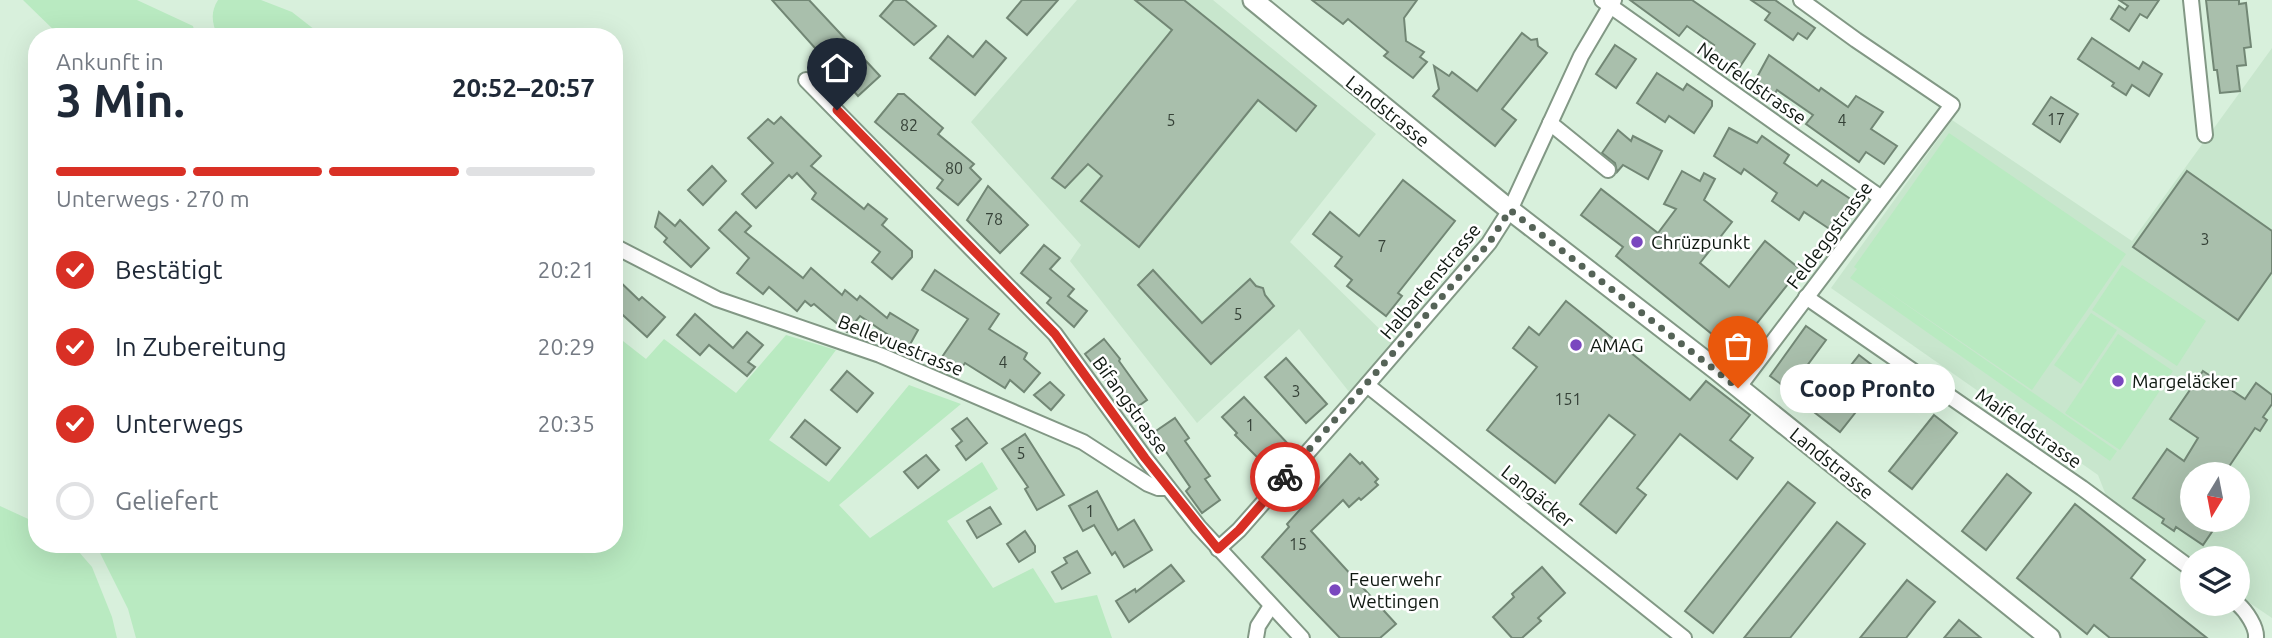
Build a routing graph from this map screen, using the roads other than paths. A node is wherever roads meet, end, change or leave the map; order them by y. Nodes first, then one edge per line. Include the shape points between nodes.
1 (1253, 0) edge
2 (1801, 0) edge
3 (2191, 0) edge
4 (1609, 2) edge
5 (806, 80) dead end
6 (1550, 123) junction
7 (2205, 135) dead end
8 (1608, 170) dead end
9 (1880, 197) junction
10 (1510, 210) junction
11 (623, 251) edge
12 (1806, 297) junction
13 (1367, 385) junction
14 (1738, 388) junction
15 (1168, 488) junction
16 (1218, 549) junction
17 (2180, 560) edge
18 (1271, 606) junction
19 (2247, 616) edge
20 (2257, 635) edge
21 (1256, 638) edge
22 (1302, 638) edge
23 (1684, 638) edge
24 (2050, 638) edge

1 - 10 main road, Landstrasse
2 - 9 street, Feldeggstrasse via 1952,105
3 - 7 street
4 - 6 street, Halbartenstrasse
4 - 9 street, Neufeldstrasse
5 - 15 street, Bifangstrasse via 1055,334
6 - 8 street
6 - 10 street, Halbartenstrasse
9 - 12 street, Feldeggstrasse
10 - 13 street, Halbartenstrasse via 1489,243
10 - 14 main road, Landstrasse
11 - 15 street, Bellevuestrasse via 717,299 867,350 1001,405 1083,442 1148,484
12 - 14 street, Feldeggstrasse
12 - 17 street, Maifeldstrasse
13 - 16 street, Halbartenstrasse
13 - 23 street, Langäcker
14 - 24 main road, Landstrasse
15 - 16 street, Bifangstrasse
16 - 18 street, Bifangstrasse
18 - 21 street
18 - 22 street, Bifangstrasse
19 - 20 street

